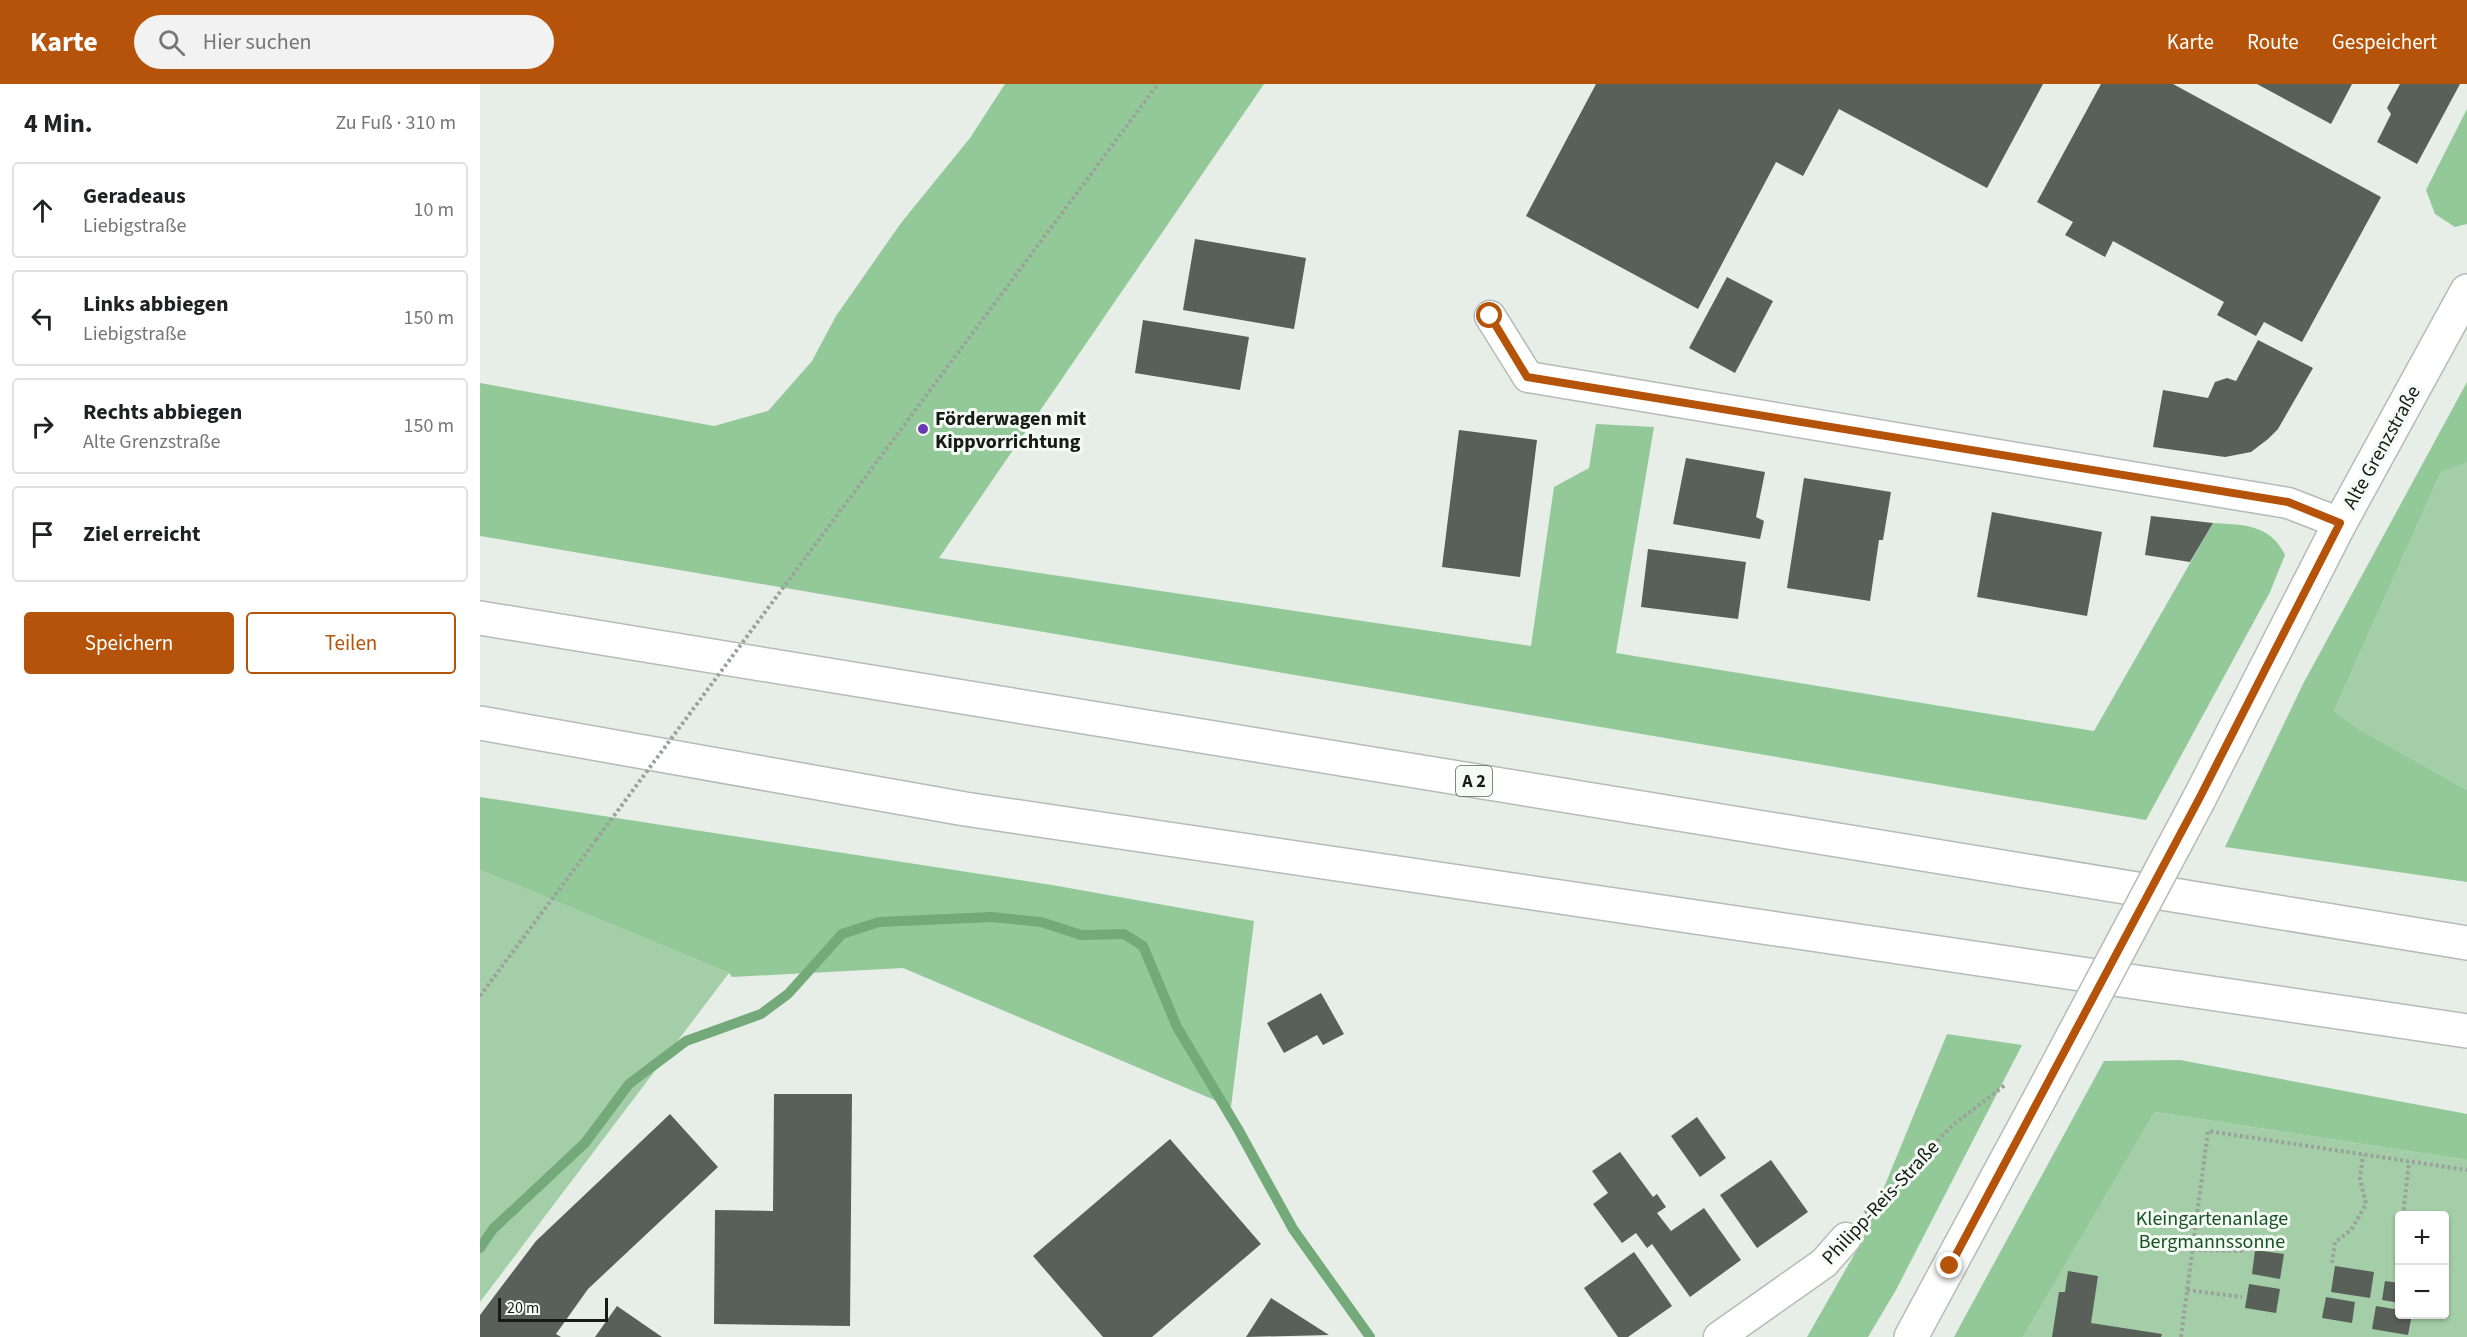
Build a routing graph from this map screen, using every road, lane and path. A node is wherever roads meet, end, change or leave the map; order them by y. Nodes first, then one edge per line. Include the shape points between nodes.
1 (1158, 84) edge
2 (2467, 291) edge
3 (1490, 316) dead end
4 (2340, 523) junction
5 (480, 618) edge
6 (480, 723) edge
7 (2467, 943) edge
8 (480, 996) edge
9 (2467, 1031) edge
10 (2026, 1093) junction
11 (2363, 1155) junction
12 (2409, 1162) junction
13 (2467, 1170) edge
14 (2403, 1211) edge
15 (1846, 1238) joint
16 (2255, 1242) dead end
17 (2192, 1250) junction
18 (2332, 1263) dead end
19 (2187, 1290) junction
20 (2242, 1298) dead end
21 (1719, 1337) edge
22 (1911, 1337) edge
23 (2181, 1337) edge

1 - 8 path, bridge
2 - 4 main road, Alte Grenzstraße
3 - 4 street via 1527,377 2288,502
4 - 10 main road, Alte Grenzstraße, bridge via 2199,799
5 - 7 main road, A 2
6 - 9 main road via 965,808
10 - 15 path, Philipp-Reis-Straße via 2005,1085 1953,1125 1874,1202
10 - 22 main road, Alte Grenzstraße
11 - 12 path
11 - 17 path via 2208,1131
11 - 18 path via 2360,1179 2366,1204 2351,1230 2335,1242
12 - 13 path
12 - 14 path
15 - 21 street, Philipp-Reis-Straße via 1824,1263
16 - 17 path via 2245,1251
17 - 19 path
19 - 20 path
19 - 23 path

